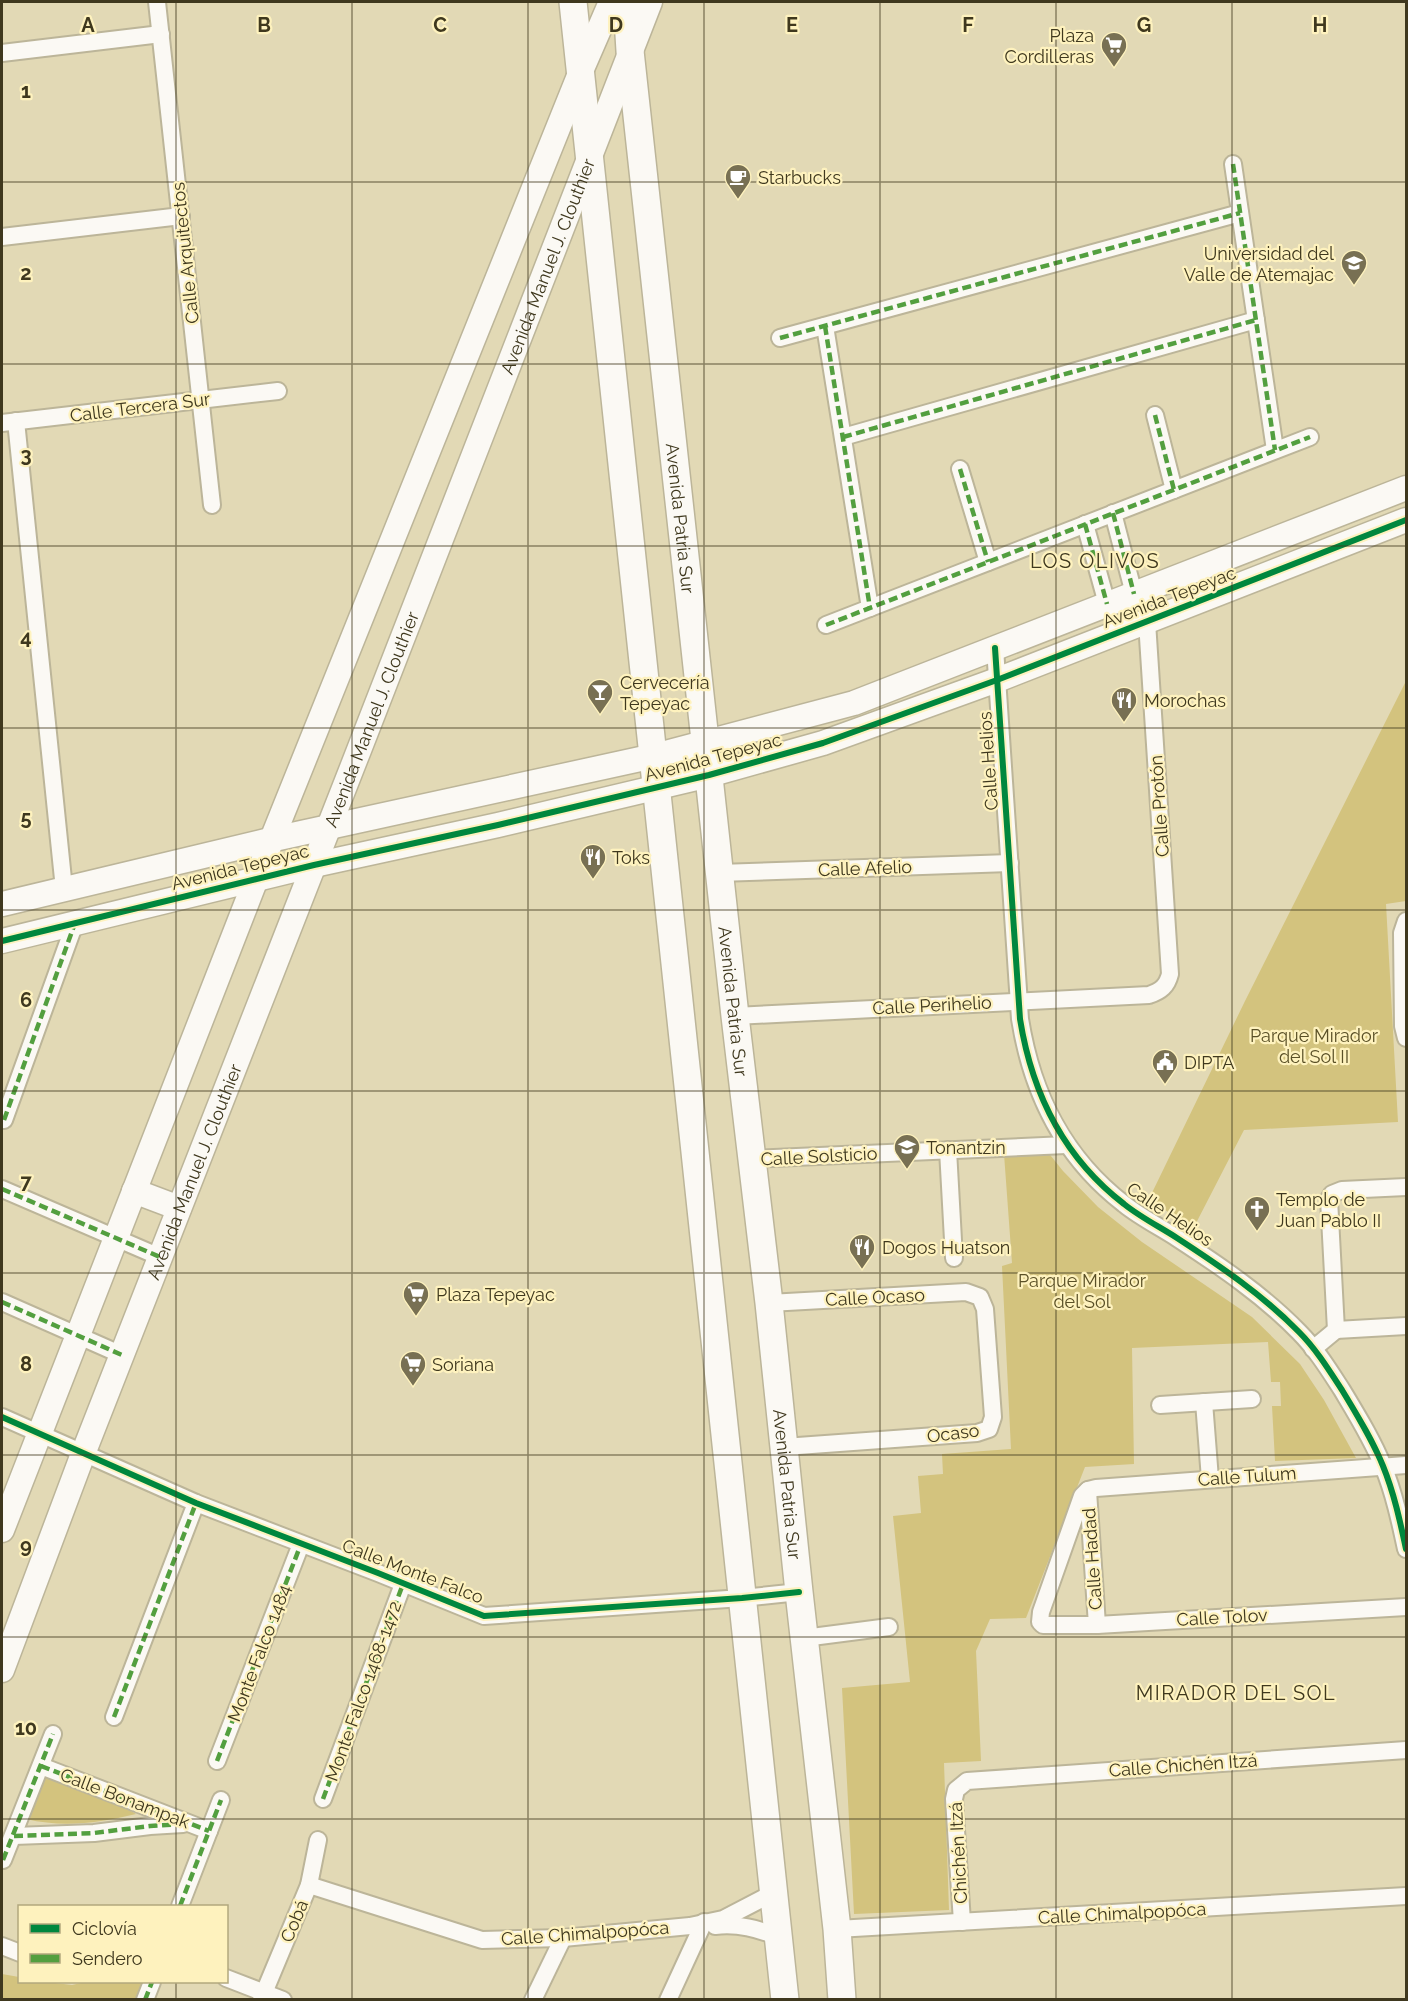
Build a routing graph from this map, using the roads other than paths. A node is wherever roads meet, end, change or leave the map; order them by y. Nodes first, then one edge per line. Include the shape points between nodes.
1 (157, 2) edge
2 (573, 2) edge
3 (611, 2) edge
4 (627, 2) edge
5 (650, 2) edge
6 (161, 34) junction
7 (630, 51) junction
8 (2, 53) edge
9 (581, 71) junction
10 (590, 158) junction
11 (1233, 164) dead end
12 (1240, 213) junction
13 (181, 216) junction
14 (2, 237) edge
15 (1256, 320) junction
16 (825, 326) junction
17 (780, 338) dead end
18 (278, 391) dead end
19 (201, 400) junction
20 (1155, 415) dead end
21 (9, 422) edge
22 (1310, 436) dead end
23 (843, 437) junction
24 (1275, 450) junction
25 (960, 469) dead end
26 (1407, 488) edge
27 (1174, 490) junction
28 (212, 505) dead end
29 (1113, 513) junction
30 (1407, 520) edge
31 (1085, 524) junction
32 (988, 562) junction
33 (1134, 594) junction
34 (1107, 604) junction
35 (870, 608) junction
36 (1147, 622) junction
37 (826, 625) dead end
38 (995, 648) junction
39 (997, 680) junction
40 (706, 744) junction
41 (654, 756) junction
42 (709, 775) junction
43 (657, 788) junction
44 (329, 828) junction
45 (274, 839) junction
46 (1010, 863) junction
47 (314, 865) junction
48 (719, 873) junction
49 (256, 879) junction
50 (64, 889) junction
51 (2, 904) edge
52 (1406, 921) edge
53 (75, 922) junction
54 (2, 940) edge
55 (1163, 988) joint
56 (1019, 1000) junction
57 (735, 1016) junction
58 (1407, 1038) edge
59 (4, 1120) dead end
60 (1066, 1145) junction
61 (948, 1150) junction
62 (752, 1159) junction
63 (1407, 1187) edge
64 (2, 1189) edge
65 (134, 1191) junction
66 (179, 1208) junction
67 (116, 1239) junction
68 (160, 1257) junction
69 (954, 1258) dead end
70 (980, 1297) joint
71 (2, 1302) edge
72 (769, 1303) junction
73 (1407, 1326) edge
74 (1336, 1330) junction
75 (78, 1335) junction
76 (1313, 1349) junction
77 (122, 1354) junction
78 (1252, 1398) dead end
79 (1204, 1402) junction
80 (1160, 1405) dead end
81 (2, 1417) edge
82 (39, 1435) junction
83 (784, 1447) junction
84 (82, 1454) junction
85 (1407, 1465) edge
86 (1383, 1466) junction
87 (1210, 1479) junction
88 (1088, 1490) junction
89 (196, 1503) junction
90 (2, 1530) edge
91 (301, 1544) junction
92 (1407, 1549) edge
93 (403, 1584) junction
94 (799, 1592) junction
95 (742, 1598) junction
96 (1407, 1606) edge
97 (11, 1616) edge
98 (1040, 1622) joint
99 (1097, 1625) junction
100 (889, 1627) dead end
101 (804, 1638) junction
102 (2, 1670) edge
103 (114, 1717) dead end
104 (53, 1734) dead end
105 (1407, 1750) edge
106 (217, 1761) dead end
107 (41, 1766) junction
108 (960, 1786) joint
109 (323, 1799) dead end
110 (221, 1800) dead end
111 (189, 1824) junction
112 (209, 1831) junction
113 (14, 1836) junction
114 (318, 1840) dead end
115 (3, 1860) dead end
116 (309, 1885) junction
117 (775, 1892) junction
118 (1407, 1896) edge
119 (180, 1905) edge
120 (962, 1922) junction
121 (699, 1925) junction
122 (837, 1929) junction
123 (779, 1937) junction
124 (563, 1938) junction
125 (2, 1946) edge
126 (18, 1952) edge
127 (228, 1979) edge
128 (152, 1983) edge
129 (262, 1996) edge
130 (145, 2000) edge
131 (283, 2000) edge
132 (533, 2000) edge
133 (668, 2000) edge
134 (785, 2000) edge
135 (842, 2000) edge

1 - 6 street, Calle Arquitectos
2 - 9 main road
3 - 9 main road
4 - 7 main road, Avenida Patria Sur
5 - 7 main road, Avenida Manuel J. Clouthier
6 - 8 street
6 - 13 street, Calle Arquitectos
7 - 10 main road, Avenida Manuel J. Clouthier
7 - 40 main road, Avenida Patria Sur
9 - 10 main road
9 - 45 main road
10 - 41 main road
10 - 44 main road, Avenida Manuel J. Clouthier
11 - 12 street
12 - 15 street
12 - 16 street
13 - 14 street
13 - 19 street, Calle Arquitectos
15 - 23 street
15 - 24 street
16 - 17 street
16 - 23 street
18 - 19 street, Calle Tercera Sur
19 - 21 street, Calle Tercera Sur
19 - 28 street, Calle Arquitectos
20 - 27 street
21 - 50 street
22 - 24 street
23 - 35 street
24 - 27 street
25 - 32 street
26 - 33 main road, Avenida Tepeyac
27 - 29 street
29 - 31 street
29 - 33 street
30 - 36 main road, Avenida Tepeyac
31 - 32 street
31 - 34 street
32 - 35 street
33 - 34 main road, Avenida Tepeyac
34 - 38 main road, Avenida Tepeyac
35 - 37 street
36 - 39 main road, Avenida Tepeyac
36 - 55 street, Calle Protón via 1170,974
38 - 39 street, Calle Helios
38 - 40 main road, Avenida Tepeyac via 854,703
39 - 42 main road, Avenida Tepeyac via 823,743
39 - 46 street, Calle Helios
40 - 41 main road, Avenida Tepeyac
40 - 42 main road, Avenida Patria Sur
41 - 43 main road
41 - 44 main road, Avenida Tepeyac
42 - 43 main road, Avenida Tepeyac
42 - 48 main road, Avenida Patria Sur
43 - 47 main road, Avenida Tepeyac
43 - 95 main road
44 - 45 main road, Avenida Tepeyac
44 - 47 main road, Avenida Manuel J. Clouthier
45 - 49 main road
45 - 50 main road, Avenida Tepeyac
46 - 48 street, Calle Afelio
46 - 56 street, Calle Helios
47 - 49 main road, Avenida Tepeyac
47 - 66 main road, Avenida Manuel J. Clouthier
48 - 57 main road, Avenida Patria Sur
49 - 53 main road, Avenida Tepeyac
49 - 65 main road
50 - 51 main road, Avenida Tepeyac
52 - 58 street via 1402,933 1403,1026
53 - 54 main road, Avenida Tepeyac
53 - 59 street
55 - 56 street, Calle Perihelio via 1149,995
56 - 57 street, Calle Perihelio
56 - 60 street, Calle Helios via 1024,1043 1035,1083
57 - 62 main road, Avenida Patria Sur
60 - 61 street, Calle Solsticio
60 - 76 street, Calle Helios via 1124,1204 1261,1297
61 - 62 street, Calle Solsticio
61 - 69 street
62 - 72 main road, Avenida Patria Sur
63 - 74 street via 1342,1190 1332,1194 1328,1206
64 - 67 street
65 - 66 main road
65 - 67 main road
66 - 68 main road, Avenida Manuel J. Clouthier
67 - 68 street
67 - 75 main road
68 - 77 main road, Avenida Manuel J. Clouthier
70 - 72 street, Calle Ocaso via 966,1292
70 - 83 street, Ocaso via 985,1309 993,1417 989,1429
71 - 75 street
72 - 83 main road, Avenida Patria Sur
73 - 74 street
74 - 76 street
75 - 77 street
75 - 82 main road
76 - 86 street, Calle Helios via 1364,1426
77 - 84 main road, Avenida Manuel J. Clouthier
78 - 79 street
79 - 80 street
79 - 87 street
81 - 82 street, Calle Monte Falco
82 - 84 street, Calle Monte Falco
82 - 90 main road
83 - 94 main road, Avenida Patria Sur
84 - 89 street, Calle Monte Falco
84 - 97 main road, Avenida Manuel J. Clouthier
85 - 86 street, Calle Tulum
86 - 87 street, Calle Tulum
86 - 92 street, Calle Helios
87 - 88 street, Calle Tulum
88 - 98 street, Calle Hadad via 1082,1496
88 - 99 street, Calle Hadad
89 - 91 street, Calle Monte Falco
89 - 103 street
91 - 93 street, Calle Monte Falco
91 - 106 street, Monte Falco 1484
93 - 95 street, Calle Monte Falco via 484,1616
93 - 109 street, Monte Falco 1468-1472
94 - 95 street, Calle Monte Falco
94 - 101 main road, Avenida Patria Sur
95 - 117 main road
96 - 99 street, Calle Tolov
97 - 102 main road, Avenida Manuel J. Clouthier
98 - 99 street, Calle Tolov via 1049,1626
100 - 101 street
101 - 122 main road, Avenida Patria Sur
104 - 107 street
105 - 108 street, Calle Chichén Itzá via 976,1779
107 - 111 street, Calle Bonampak
107 - 113 street
108 - 120 street, Chichén Itzá via 954,1799
110 - 112 street
111 - 112 street, Calle Bonampak
111 - 113 street
112 - 119 street
113 - 115 street
114 - 116 street, Cobá
116 - 124 street, Calle Chimalpopóca via 482,1940
116 - 129 street, Cobá
117 - 121 street, Calle Chimalpopóca via 723,1918
117 - 123 main road
118 - 120 street, Calle Chimalpopóca
120 - 122 street, Calle Chimalpopóca
121 - 123 street, Calle Chimalpopóca via 733,1924
121 - 124 street, Calle Chimalpopóca
121 - 133 street
122 - 135 main road, Avenida Patria Sur
123 - 134 main road
124 - 132 street
125 - 126 street
127 - 129 street
128 - 130 street
129 - 131 street

